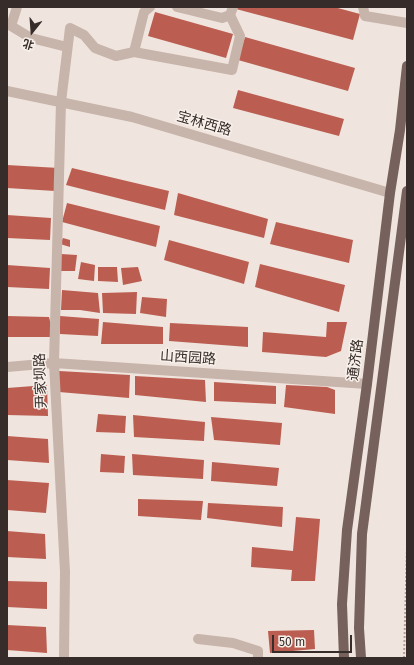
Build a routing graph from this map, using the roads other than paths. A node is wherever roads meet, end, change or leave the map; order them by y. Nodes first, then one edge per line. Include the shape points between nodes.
1 (17, 7) edge
2 (150, 7) edge
3 (177, 7) edge
4 (363, 7) edge
5 (232, 11) edge
6 (407, 23) edge
7 (67, 47) junction
8 (134, 52) junction
9 (407, 66) edge
10 (7, 91) edge
11 (61, 102) junction
12 (407, 191) edge
13 (390, 193) junction
14 (54, 364) junction
15 (7, 367) edge
16 (367, 384) junction
17 (198, 639) dead end
18 (64, 658) edge
19 (258, 658) edge
20 (344, 658) edge
21 (361, 658) edge

1 - 7 street via 11,26 31,38
2 - 8 street via 144,12
3 - 5 street via 222,18
4 - 6 street via 365,16
5 - 8 street via 240,36 232,70
7 - 8 street, 尹家坝路 via 70,28 84,35 95,48 116,56
7 - 11 street, 尹家坝路
9 - 13 main road, 通济路
10 - 11 street, 宝林西路
11 - 13 street, 宝林西路 via 132,117
11 - 14 street, 尹家坝路
12 - 21 main road, 通济路 via 362,534 359,628
13 - 16 main road, 通济路
14 - 15 street, 山西园路
14 - 16 street, 山西园路
14 - 18 street, 尹家坝路 via 65,572
16 - 20 main road, 通济路 via 347,530 342,604
17 - 19 street via 233,643 258,651

